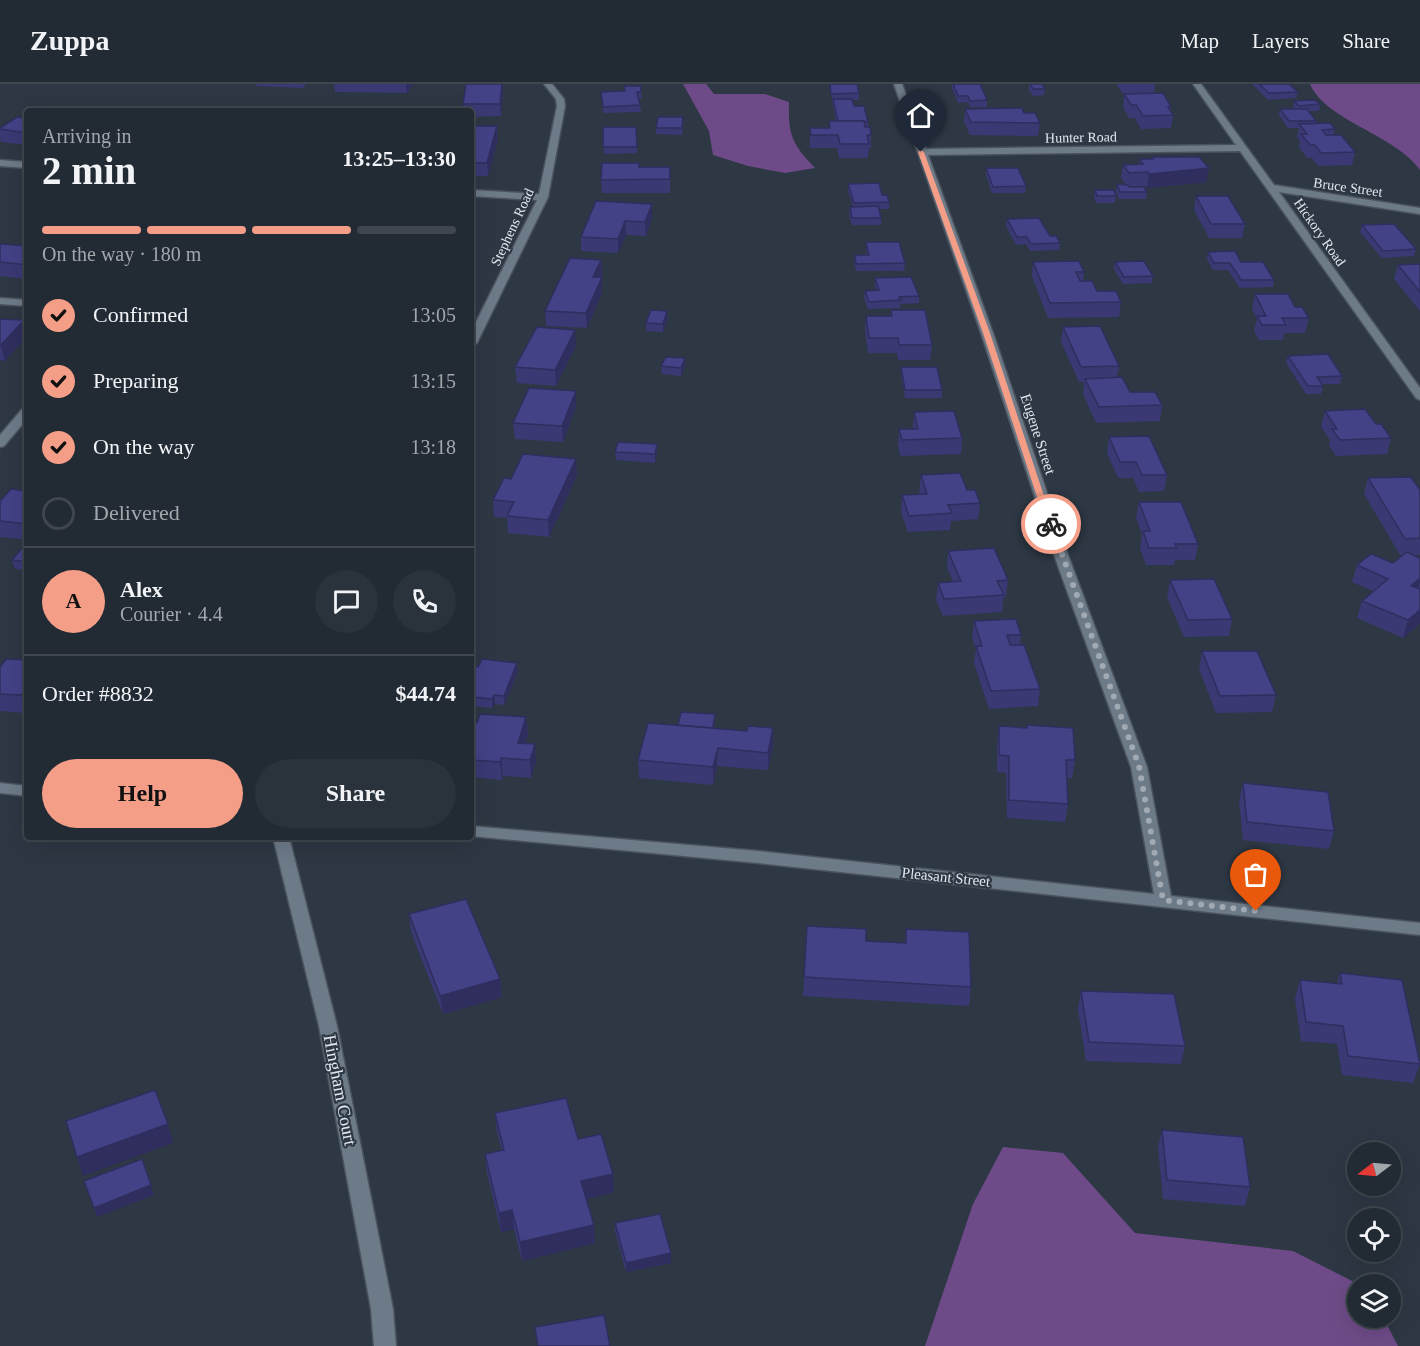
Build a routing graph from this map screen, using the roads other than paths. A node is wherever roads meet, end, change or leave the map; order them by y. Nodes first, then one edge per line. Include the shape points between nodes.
1 (548, 84) edge
2 (898, 84) edge
3 (1197, 84) edge
4 (1242, 148) junction
5 (921, 152) junction
6 (0, 163) edge
7 (24, 165) edge
8 (1273, 188) junction
9 (474, 193) edge
10 (543, 197) junction
11 (1420, 211) edge
12 (0, 301) edge
13 (24, 303) edge
14 (474, 335) edge
15 (1420, 396) edge
16 (24, 415) edge
17 (0, 443) edge
18 (0, 788) edge
19 (24, 791) edge
20 (474, 831) edge
21 (282, 840) edge
22 (1163, 900) junction
23 (1420, 929) edge
24 (385, 1346) edge

1 - 10 street, Stephens Road via 561,106
2 - 5 street, Eugene Street
3 - 4 street, Hickory Road
4 - 5 street, Hunter Road
4 - 8 street, Hickory Road
5 - 22 street, Eugene Street via 1139,766
6 - 7 street
8 - 11 street, Bruce Street
8 - 15 street, Hickory Road
9 - 10 street
10 - 14 street, Stephens Road
12 - 13 street
16 - 17 street
18 - 19 street
20 - 22 street, Pleasant Street
21 - 24 street, Hingham Court via 328,1026 382,1309
22 - 23 street, Pleasant Street

